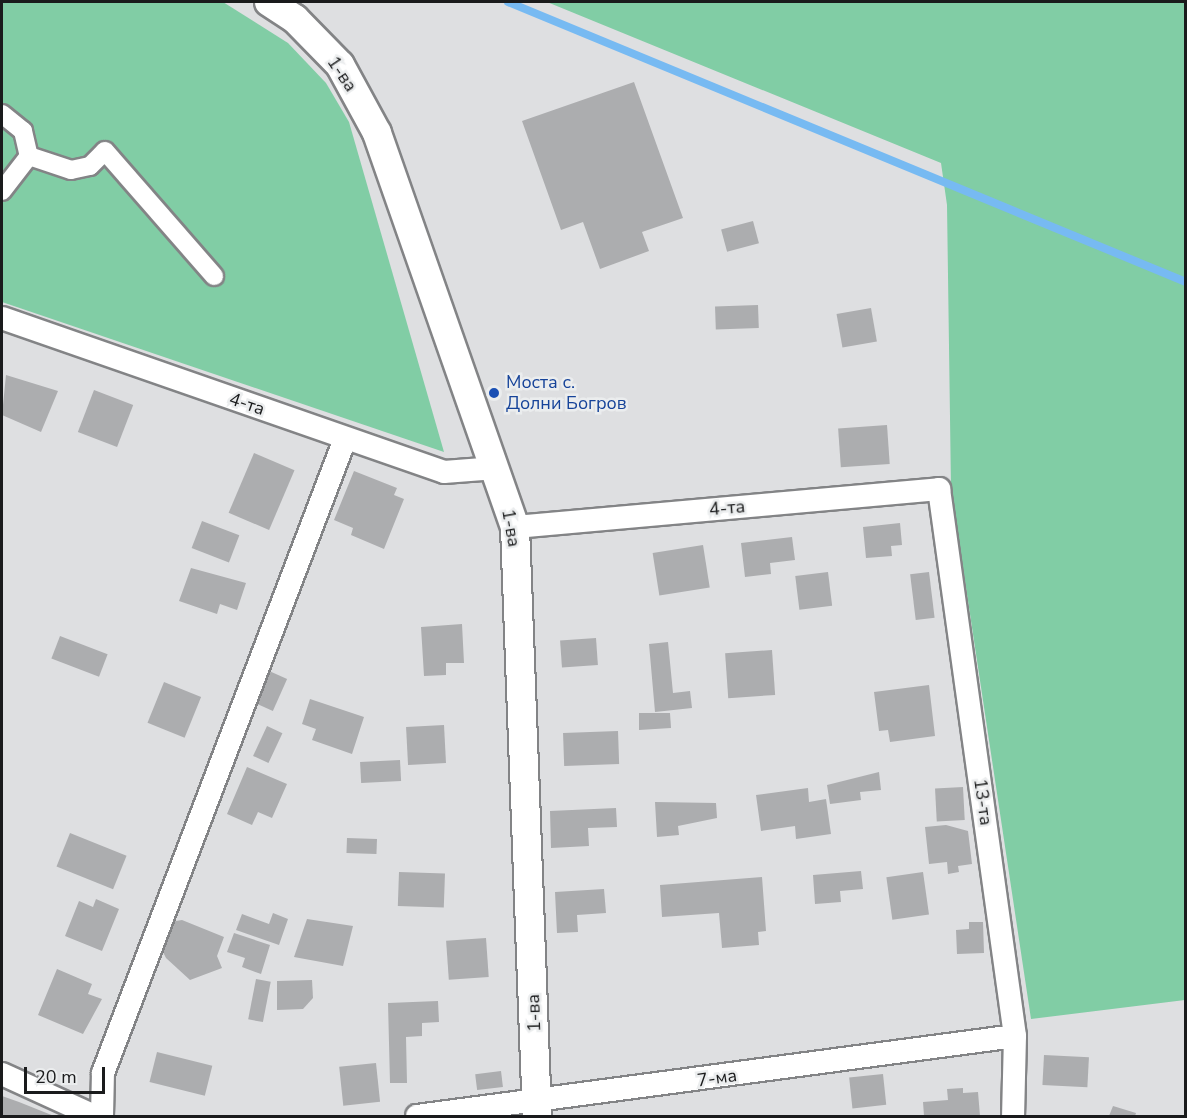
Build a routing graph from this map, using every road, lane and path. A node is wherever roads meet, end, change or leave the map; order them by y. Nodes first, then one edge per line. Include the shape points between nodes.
1 (269, 2) edge
2 (2, 114) edge
3 (29, 156) junction
4 (2, 191) edge
5 (214, 276) dead end
6 (2, 318) edge
7 (345, 439) junction
8 (496, 468) junction
9 (939, 489) joint
10 (515, 527) junction
11 (1016, 1036) junction
12 (2, 1074) edge
13 (538, 1110) edge
14 (94, 1116) edge
15 (102, 1116) edge
16 (417, 1116) edge
17 (1013, 1116) edge

1 - 8 street, 1-ва via 295,19 340,65 377,133
2 - 3 street via 23,131
3 - 4 street
3 - 5 street via 71,170 90,166 105,151
6 - 7 street, 4-та
7 - 8 street, 4-та via 444,472
7 - 15 street via 103,1073
8 - 10 street, 1-ва
9 - 10 street, 4-та
9 - 11 street, 13-та
10 - 13 street, 1-ва
11 - 13 street, 7-ма
11 - 17 street, 13-та
12 - 14 street
13 - 16 street, 7-ма

